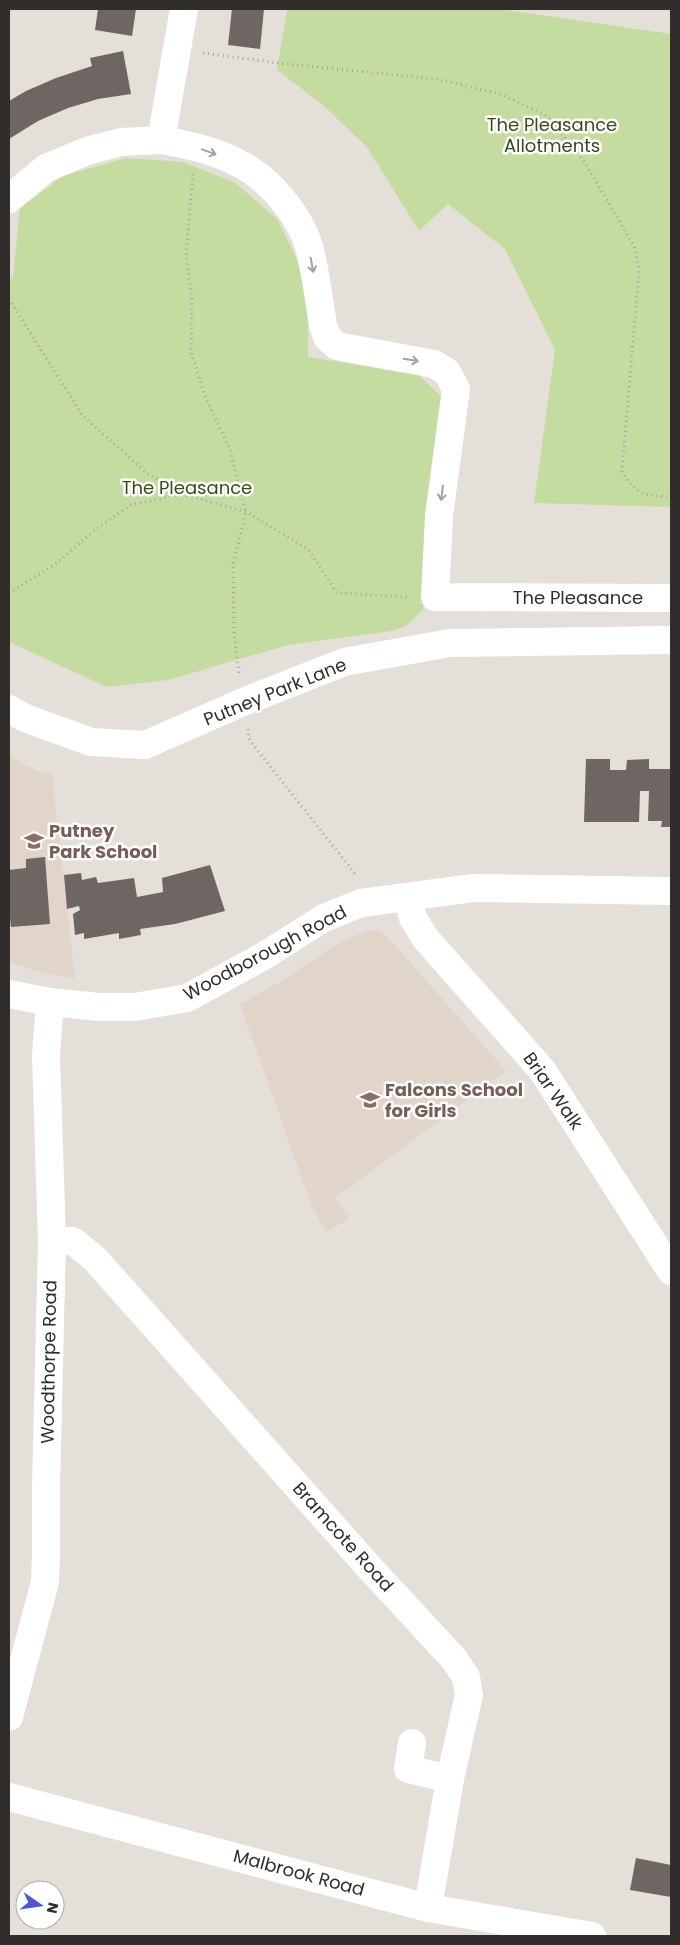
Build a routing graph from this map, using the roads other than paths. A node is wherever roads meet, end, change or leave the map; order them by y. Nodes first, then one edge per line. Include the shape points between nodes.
1 (184, 9) edge
2 (161, 140) junction
3 (9, 199) edge
4 (671, 598) edge
5 (671, 640) edge
6 (9, 709) edge
7 (671, 891) edge
8 (407, 897) junction
9 (9, 994) edge
10 (50, 1002) junction
11 (52, 1241) junction
12 (671, 1271) edge
13 (9, 1717) edge
14 (412, 1743) dead end
15 (450, 1780) junction
16 (9, 1797) edge
17 (428, 1908) junction
18 (592, 1936) edge

1 - 2 street
2 - 3 street via 121,142 87,151 46,168
2 -> 4 street, The Pleasance via 196,147 239,163 270,186 296,218 309,248 323,325 327,337 337,346 434,364 447,372 456,389 439,516 435,597
5 - 6 street, Putney Park Lane via 450,643 344,662 146,745 91,742
7 - 8 street, Woodborough Road via 473,888
8 - 10 street, Woodborough Road via 361,903 324,918 262,958 187,998 135,1007
8 - 12 street, Briar Walk via 413,918 426,939 542,1070
9 - 10 street, Woodborough Road
10 - 11 street, Woodthorpe Road via 46,1055
11 - 13 street, Woodthorpe Road via 44,1582
11 - 15 street, Bramcote Road via 73,1241 95,1259 454,1659 466,1677 469,1695
14 - 15 street via 408,1769
15 - 17 street, Bramcote Road
16 - 17 street, Malbrook Road
17 - 18 street, Malbrook Road

